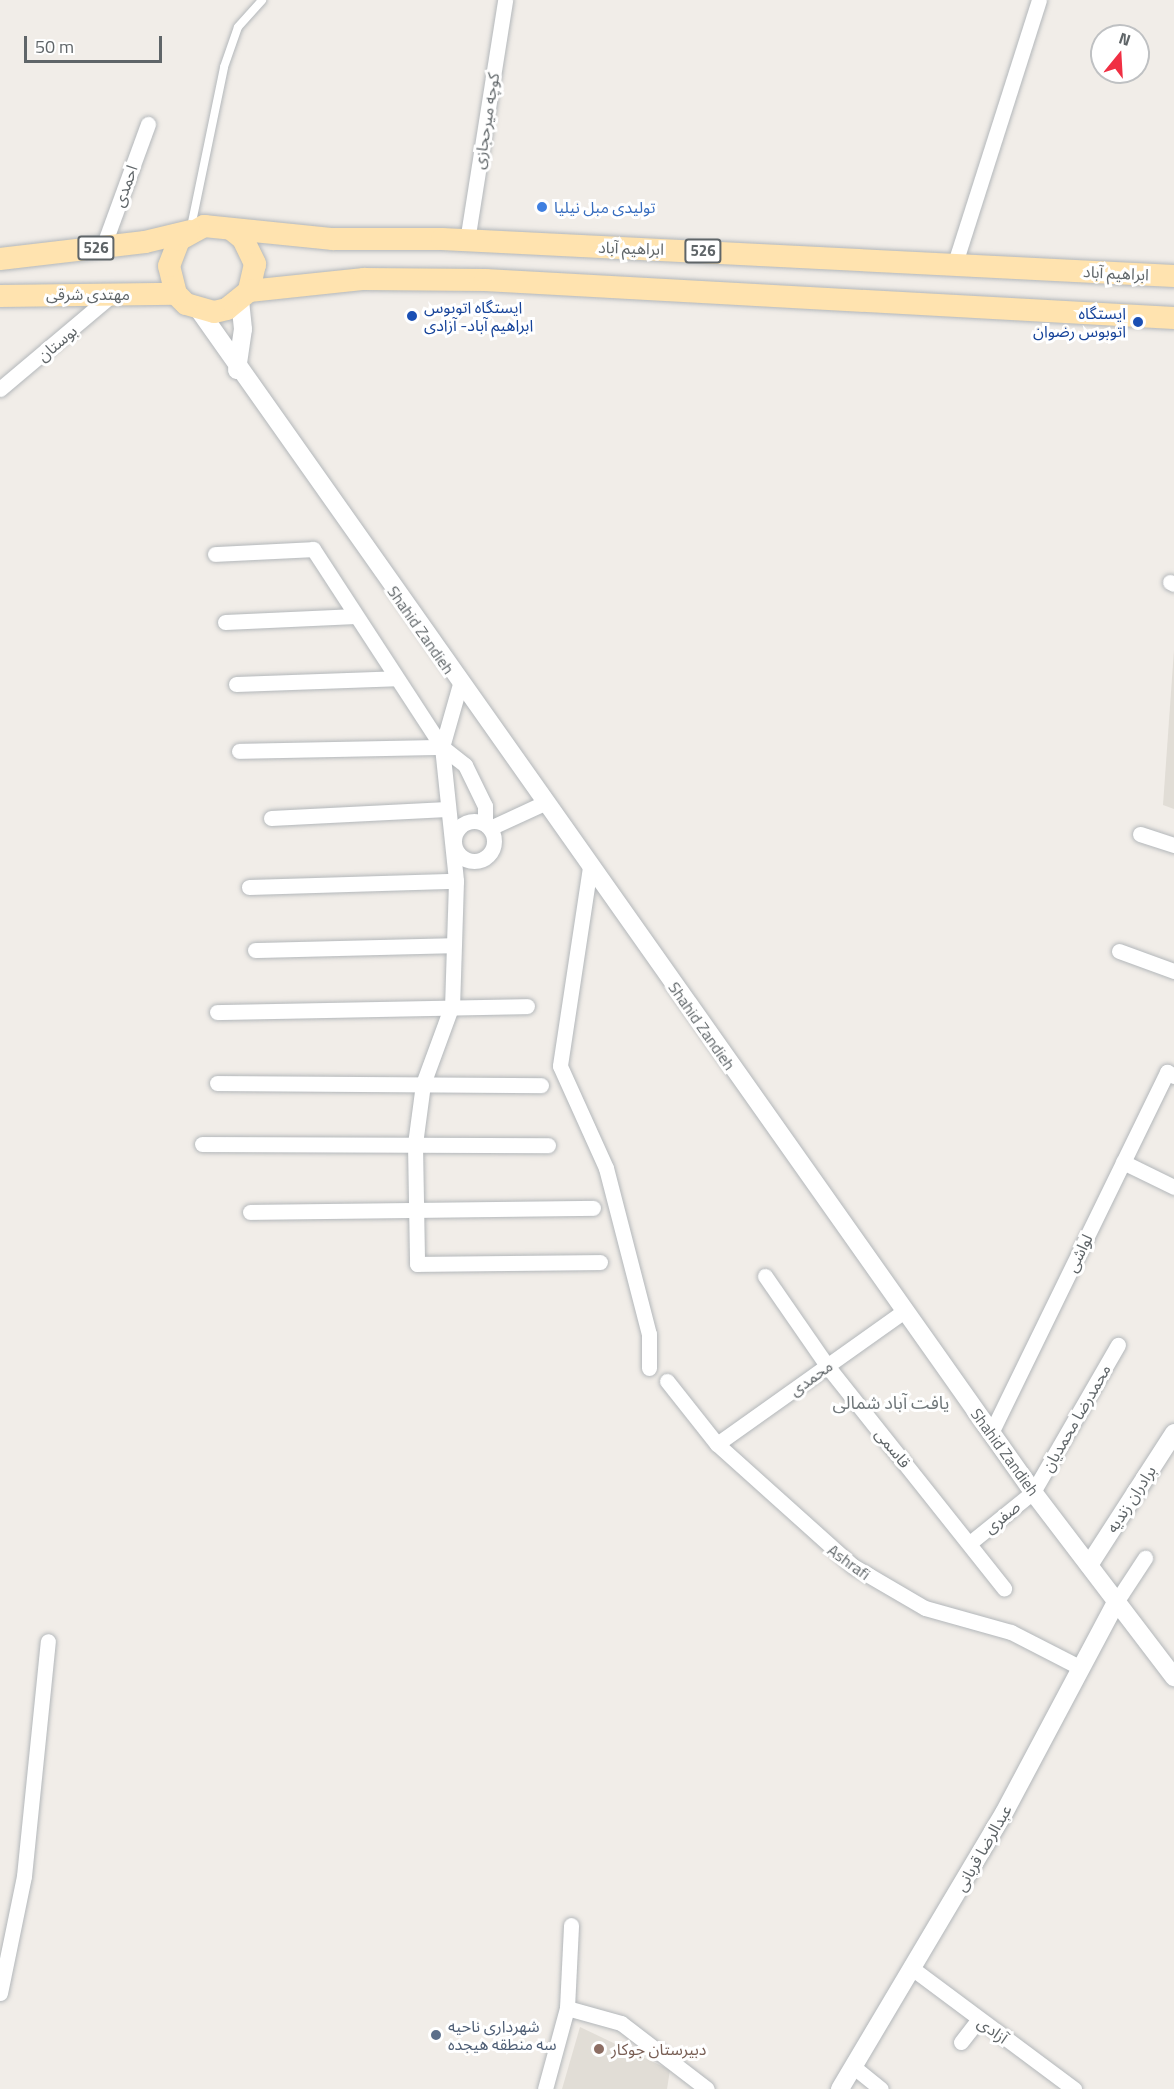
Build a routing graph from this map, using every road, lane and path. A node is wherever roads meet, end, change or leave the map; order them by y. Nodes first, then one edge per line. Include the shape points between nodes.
1 (262, 0) edge
2 (505, 0) edge
3 (1039, 0) edge
4 (148, 124) dead end
5 (232, 230) junction
6 (190, 231) junction
7 (467, 241) junction
8 (103, 247) junction
9 (0, 259) edge
10 (955, 263) junction
11 (1174, 276) edge
12 (113, 294) junction
13 (176, 294) junction
14 (0, 296) edge
15 (244, 297) junction
16 (199, 310) junction
17 (1174, 318) edge
18 (237, 370) junction
19 (0, 389) edge
20 (215, 554) dead end
21 (357, 616) junction
22 (225, 622) dead end
23 (396, 678) junction
24 (236, 684) dead end
25 (460, 684) junction
26 (442, 747) junction
27 (239, 751) dead end
28 (544, 803) junction
29 (447, 808) junction
30 (271, 818) dead end
31 (487, 826) junction
32 (1140, 834) dead end
33 (454, 842) junction
34 (1174, 845) edge
35 (590, 867) junction
36 (456, 881) junction
37 (249, 887) dead end
38 (453, 945) junction
39 (255, 950) dead end
40 (1119, 951) dead end
41 (1174, 971) edge
42 (452, 1005) junction
43 (528, 1006) dead end
44 (217, 1012) dead end
45 (1171, 1074) edge
46 (218, 1083) dead end
47 (423, 1084) junction
48 (541, 1085) dead end
49 (202, 1144) dead end
50 (414, 1144) junction
51 (548, 1144) dead end
52 (1123, 1162) junction
53 (1174, 1186) edge
54 (593, 1208) dead end
55 (415, 1210) junction
56 (250, 1212) dead end
57 (600, 1262) dead end
58 (765, 1276) dead end
59 (904, 1311) junction
60 (1118, 1345) dead end
61 (828, 1367) junction
62 (649, 1368) dead end
63 (667, 1381) dead end
64 (991, 1433) junction
65 (1173, 1435) edge
66 (717, 1444) junction
67 (1033, 1492) junction
68 (971, 1542) junction
69 (1145, 1558) dead end
70 (1089, 1565) junction
71 (1004, 1588) dead end
72 (1116, 1602) junction
73 (48, 1641) dead end
74 (1082, 1668) junction
75 (1174, 1676) edge
76 (571, 1925) dead end
77 (913, 1969) junction
78 (0, 1993) edge
79 (567, 2008) junction
80 (978, 2020) junction
81 (961, 2042) dead end
82 (855, 2068) junction
83 (544, 2089) edge
84 (707, 2089) edge
85 (840, 2089) edge
86 (881, 2089) edge
87 (1074, 2089) edge

1 - 6 lane via 238,27 224,67
2 - 7 street, کوچه میرحجازی
3 - 10 street
4 - 8 street, احمدی
5 - 6 main road via 204,226
5 - 7 main road, ابراهیم آباد / 526 via 333,239
5 - 15 main road via 252,251 255,264
6 - 8 main road, 526
6 - 13 main road via 170,259
7 - 10 main road, ابراهیم آباد / 526
8 - 9 main road, 526
10 - 11 main road, ابراهیم آباد / 526
12 - 13 main road, مهتدی شرقی
12 - 14 main road, مهتدی شرقی
12 - 19 street, بوستان
13 - 16 main road
15 - 16 main road via 214,312
15 - 17 main road via 364,279 485,280
15 - 18 street
16 - 18 street, Shahid Zandieh
18 - 25 street, Shahid Zandieh
20 - 21 street via 313,549
21 - 22 street
21 - 23 street
23 - 24 street
23 - 26 street
25 - 26 street
25 - 28 street, Shahid Zandieh
26 - 27 street
26 - 29 street
26 - 31 street via 465,765 485,806
28 - 31 street
28 - 35 street, Shahid Zandieh
29 - 30 street
29 - 33 street
31 - 33 street via 467,822
31 - 33 street via 494,841 484,858 464,858
32 - 34 street
33 - 36 street
35 - 59 street, Shahid Zandieh
35 - 62 street via 560,1066 606,1168 649,1334
36 - 37 street
36 - 38 street
38 - 39 street
38 - 42 street
40 - 41 street
42 - 43 street
42 - 44 street
42 - 47 street
45 - 52 street, لواشی
46 - 47 street
47 - 48 street
47 - 50 street
49 - 50 street
50 - 51 street
50 - 55 street
52 - 53 street
52 - 64 street, لواشی
54 - 55 street
55 - 56 street
55 - 57 street via 417,1264
58 - 61 street, قاسمی
59 - 61 street, محمدی
59 - 64 street, Shahid Zandieh
60 - 67 street, محمدرضا محمدیان
61 - 66 street, محمدی
61 - 68 street, قاسمی
63 - 66 street, Ashrafi
64 - 67 street, Shahid Zandieh
65 - 70 street, برادران زندیه
66 - 74 street, Ashrafi via 820,1540 891,1590 925,1608 1011,1632
67 - 68 street, صفری
67 - 70 street, Shahid Zandieh
68 - 71 street, قاسمی
69 - 72 street
70 - 72 street, Shahid Zandieh
72 - 74 street, عبدالرضا قربانی
72 - 75 street, Shahid Zandieh
73 - 78 street via 24,1876
74 - 77 street, عبدالرضا قربانی
76 - 79 street
77 - 80 street, آزادی
77 - 82 street, عبدالرضا قربانی
79 - 83 street
79 - 84 street via 621,2023
80 - 81 street
80 - 87 street, آزادی
82 - 85 street, عبدالرضا قربانی
82 - 86 street

